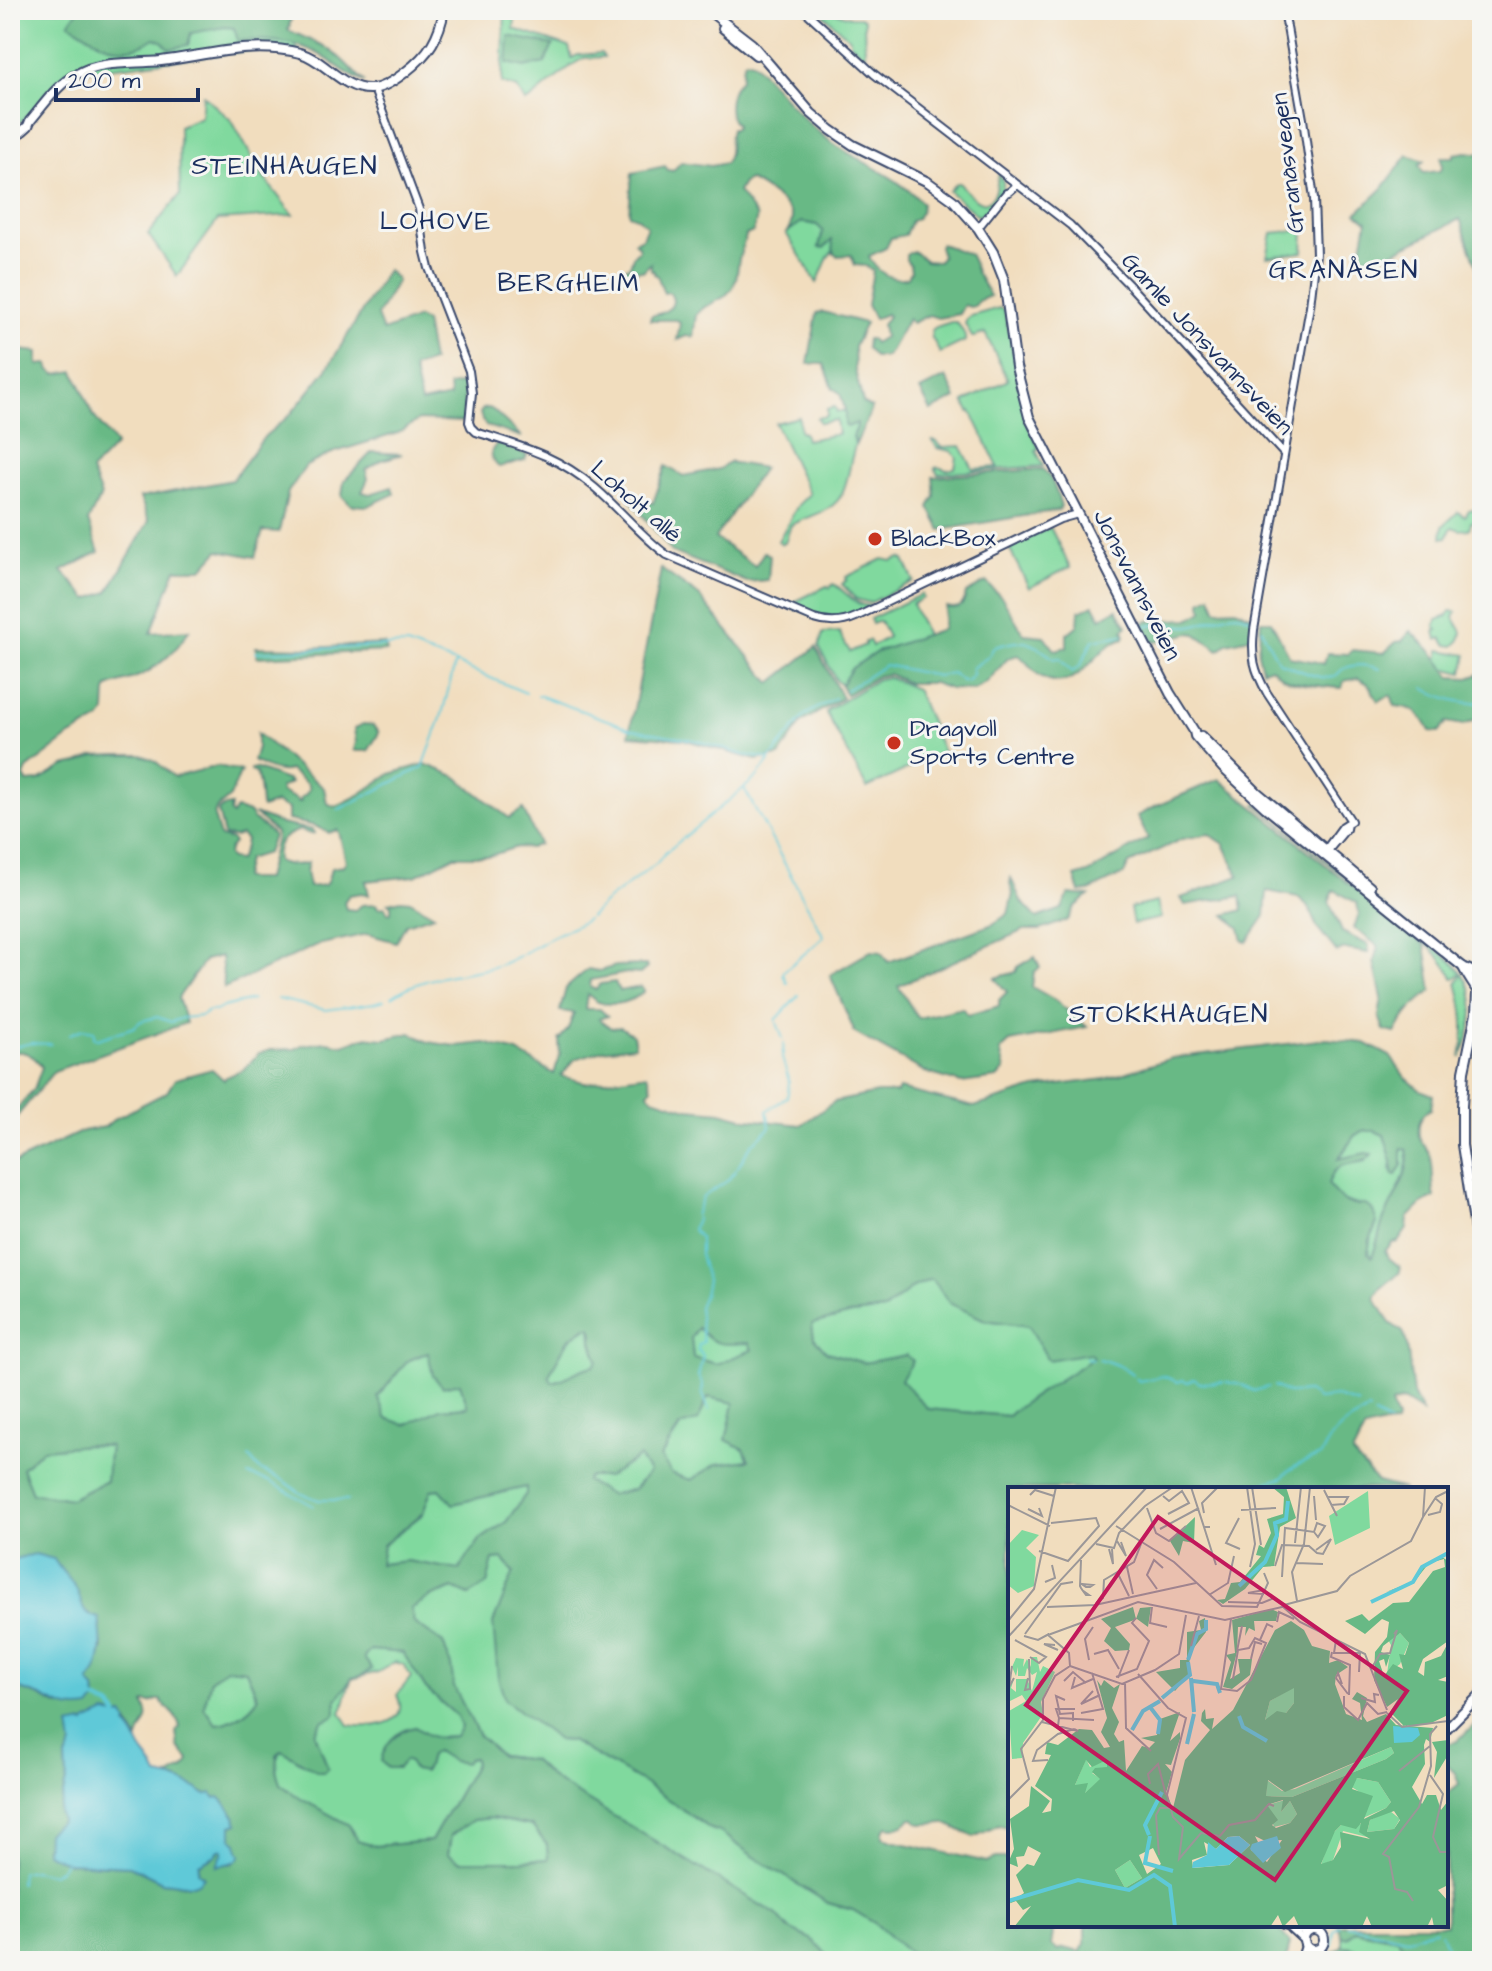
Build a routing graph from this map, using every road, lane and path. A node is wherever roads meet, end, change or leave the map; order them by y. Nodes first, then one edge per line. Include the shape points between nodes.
1 (444, 10) edge
2 (699, 10) edge
3 (708, 10) edge
4 (804, 10) edge
5 (1284, 10) edge
6 (770, 65) junction
7 (374, 89) junction
8 (30, 121) junction
9 (10, 135) edge
10 (10, 142) edge
11 (1014, 183) junction
12 (976, 225) junction
13 (1285, 455) junction
14 (1077, 511) junction
15 (1194, 731) junction
16 (1347, 824) junction
17 (1337, 833) junction
18 (1314, 840) junction
19 (1325, 852) junction
20 (1479, 984) edge
21 (1482, 1006) edge
22 (1476, 1014) junction
23 (1482, 1274) edge
24 (1482, 1693) edge
25 (1448, 1727) edge
26 (1287, 1927) edge
27 (1313, 1933) edge
28 (1316, 1949) junction
29 (1301, 1961) edge
30 (1307, 1961) edge

1 - 7 main road via 423,56
2 - 6 main road, Jonsvannsveien
3 - 6 main road, Jonsvannsveien via 747,39
4 - 11 street, Gamle Jonsvannsveien via 874,74
5 - 13 street, Granåsvegen via 1311,173 1316,238
6 - 12 main road, Jonsvannsveien via 831,130 928,182
7 - 8 main road via 347,82 307,55 246,48 90,68 61,85
7 - 14 street, Loholt allé via 419,209 429,268 469,371 471,427 549,456 575,472 654,546 680,563 822,622 841,622
8 - 9 main road
8 - 10 main road
11 - 12 street
11 - 13 street, Gamle Jonsvannsveien via 1088,242
12 - 14 main road, Jonsvannsveien via 1004,280 1016,367 1028,408
13 - 16 street, Gamle Jonsvannsveien via 1253,659 1267,693 1351,821
14 - 15 main road, Jonsvannsveien
15 - 18 main road, Jonsvannsveien
15 - 19 main road, Jonsvannsveien via 1223,768 1266,808
16 - 17 street
16 - 19 street
17 - 18 street
17 - 19 street
18 - 19 main road, Jonsvannsveien
19 - 20 main road, Jonsvannsveien
20 - 22 main road, Jonsvannsveien
21 - 22 main road, Jonsvannsveien
22 - 23 main road, Jonsvannsveien via 1464,1071 1462,1145
24 - 25 main road
26 - 27 street
27 - 28 main road
27 - 28 main road via 1323,1939
27 - 29 main road
28 - 30 main road

